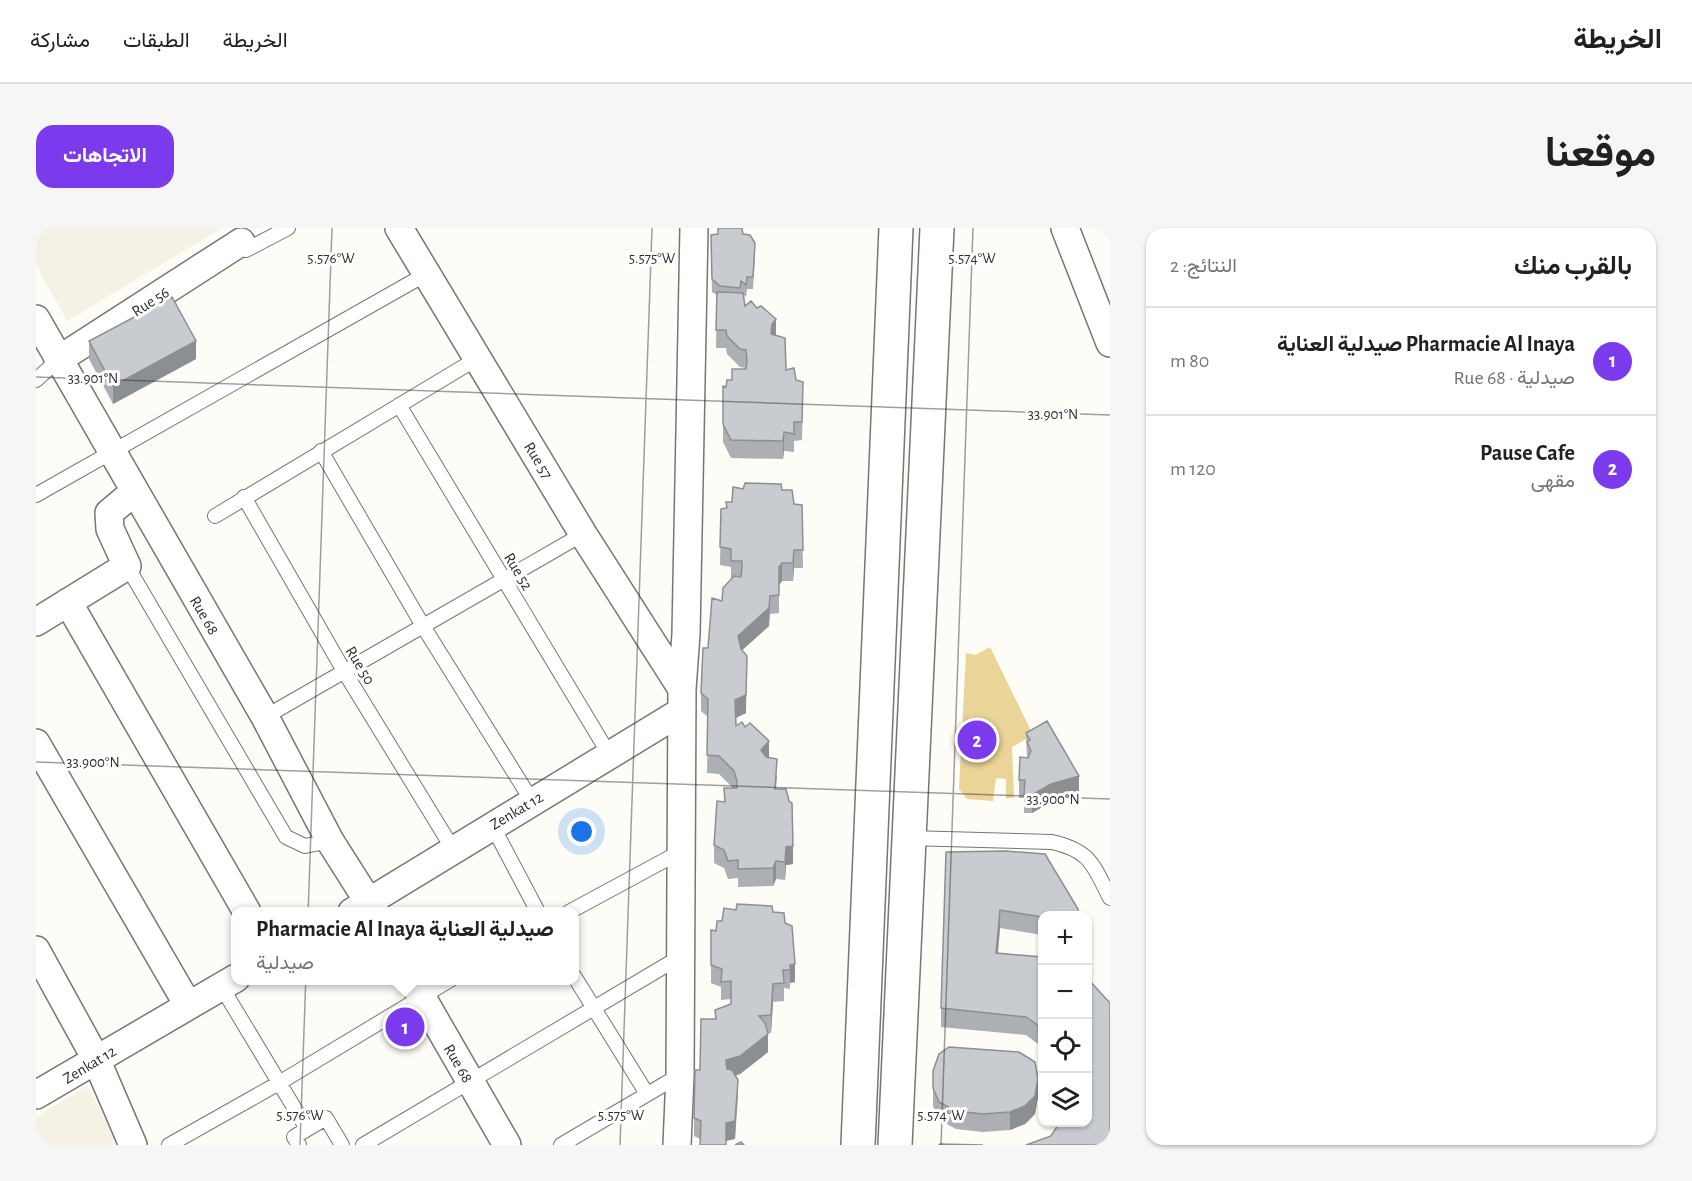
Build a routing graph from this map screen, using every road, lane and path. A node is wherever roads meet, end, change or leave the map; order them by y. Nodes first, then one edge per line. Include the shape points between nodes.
1 (288, 228) edge
2 (399, 228) edge
3 (694, 228) edge
4 (896, 228) edge
5 (937, 228) edge
6 (1065, 228) edge
7 (240, 240) edge
8 (428, 273) junction
9 (36, 319) edge
10 (1110, 343) edge
11 (478, 358) junction
12 (58, 360) junction
13 (36, 380) edge
14 (399, 405) junction
15 (321, 451) junction
16 (111, 452) junction
17 (134, 492) junction
18 (36, 495) edge
19 (244, 497) junction
20 (215, 516) dead end
21 (583, 534) junction
22 (127, 566) junction
23 (505, 579) junction
24 (68, 602) junction
25 (36, 622) edge
26 (423, 626) junction
27 (344, 671) junction
28 (682, 700) junction
29 (265, 717) junction
30 (36, 743) edge
31 (609, 754) junction
32 (532, 801) junction
33 (492, 825) junction
34 (908, 838) junction
35 (330, 841) junction
36 (453, 849) junction
37 (680, 852) junction
38 (1110, 898) edge
39 (244, 907) edge
40 (364, 907) edge
41 (366, 907) edge
42 (535, 907) edge
43 (579, 907) edge
44 (36, 950) edge
45 (680, 957) junction
46 (44, 981) edge
47 (228, 982) edge
48 (433, 985) edge
49 (579, 985) edge
50 (416, 989) edge
51 (188, 1005) junction
52 (593, 1009) junction
53 (96, 1059) junction
54 (680, 1076) junction
55 (470, 1082) junction
56 (279, 1083) junction
57 (647, 1094) junction
58 (36, 1095) edge
59 (307, 1129) junction
60 (133, 1145) edge
61 (169, 1145) edge
62 (299, 1145) edge
63 (342, 1145) edge
64 (363, 1145) edge
65 (507, 1145) edge
66 (561, 1145) edge
67 (677, 1145) edge
68 (858, 1145) edge
69 (896, 1145) edge

1 - 7 lane, Rue 56
2 - 8 street, Rue 57
3 - 28 street via 687,622
4 - 68 main road
5 - 34 main road
6 - 10 street
7 - 12 street, Rue 56
8 - 11 street, Rue 57
8 - 16 lane
9 - 12 street, Rue 68
11 - 14 lane
11 - 21 street, Rue 57
12 - 13 lane
12 - 16 street, Rue 68
14 - 15 lane
14 - 23 lane, Rue 52
15 - 19 lane
15 - 26 lane
16 - 17 street, Rue 68
16 - 18 lane
17 - 22 street via 110,513 110,529
17 - 29 street, Rue 68
19 - 20 lane
19 - 27 lane, Rue 50
21 - 23 lane
21 - 28 street, Rue 57
22 - 24 street
22 - 35 lane via 286,837 305,846
23 - 26 lane
23 - 31 lane, Rue 52
24 - 25 street
24 - 39 street
26 - 27 lane
26 - 32 lane
27 - 29 lane
27 - 36 lane, Rue 50
28 - 31 street, Zenkat 12
28 - 37 street
29 - 35 street, Rue 68
30 - 51 street
31 - 32 street, Zenkat 12
32 - 33 street, Zenkat 12
33 - 36 street, Zenkat 12
33 - 42 lane
34 - 38 lane via 1052,842 1069,846 1084,854
34 - 69 main road
35 - 40 street, Rue 68
36 - 41 street, Zenkat 12
37 - 43 lane
37 - 45 street
44 - 46 street
45 - 52 lane
45 - 54 street
46 - 53 street
47 - 51 street, Zenkat 12
47 - 56 lane
48 - 50 lane
49 - 52 lane
50 - 55 street, Rue 68
50 - 56 lane
51 - 53 street, Zenkat 12
52 - 55 lane
52 - 57 lane
53 - 58 street, Zenkat 12
53 - 60 street
54 - 57 lane
54 - 67 street
55 - 64 lane
55 - 65 street, Rue 68
56 - 59 lane
56 - 61 lane
57 - 66 lane
59 - 62 lane via 294,1137
59 - 63 lane via 326,1118

